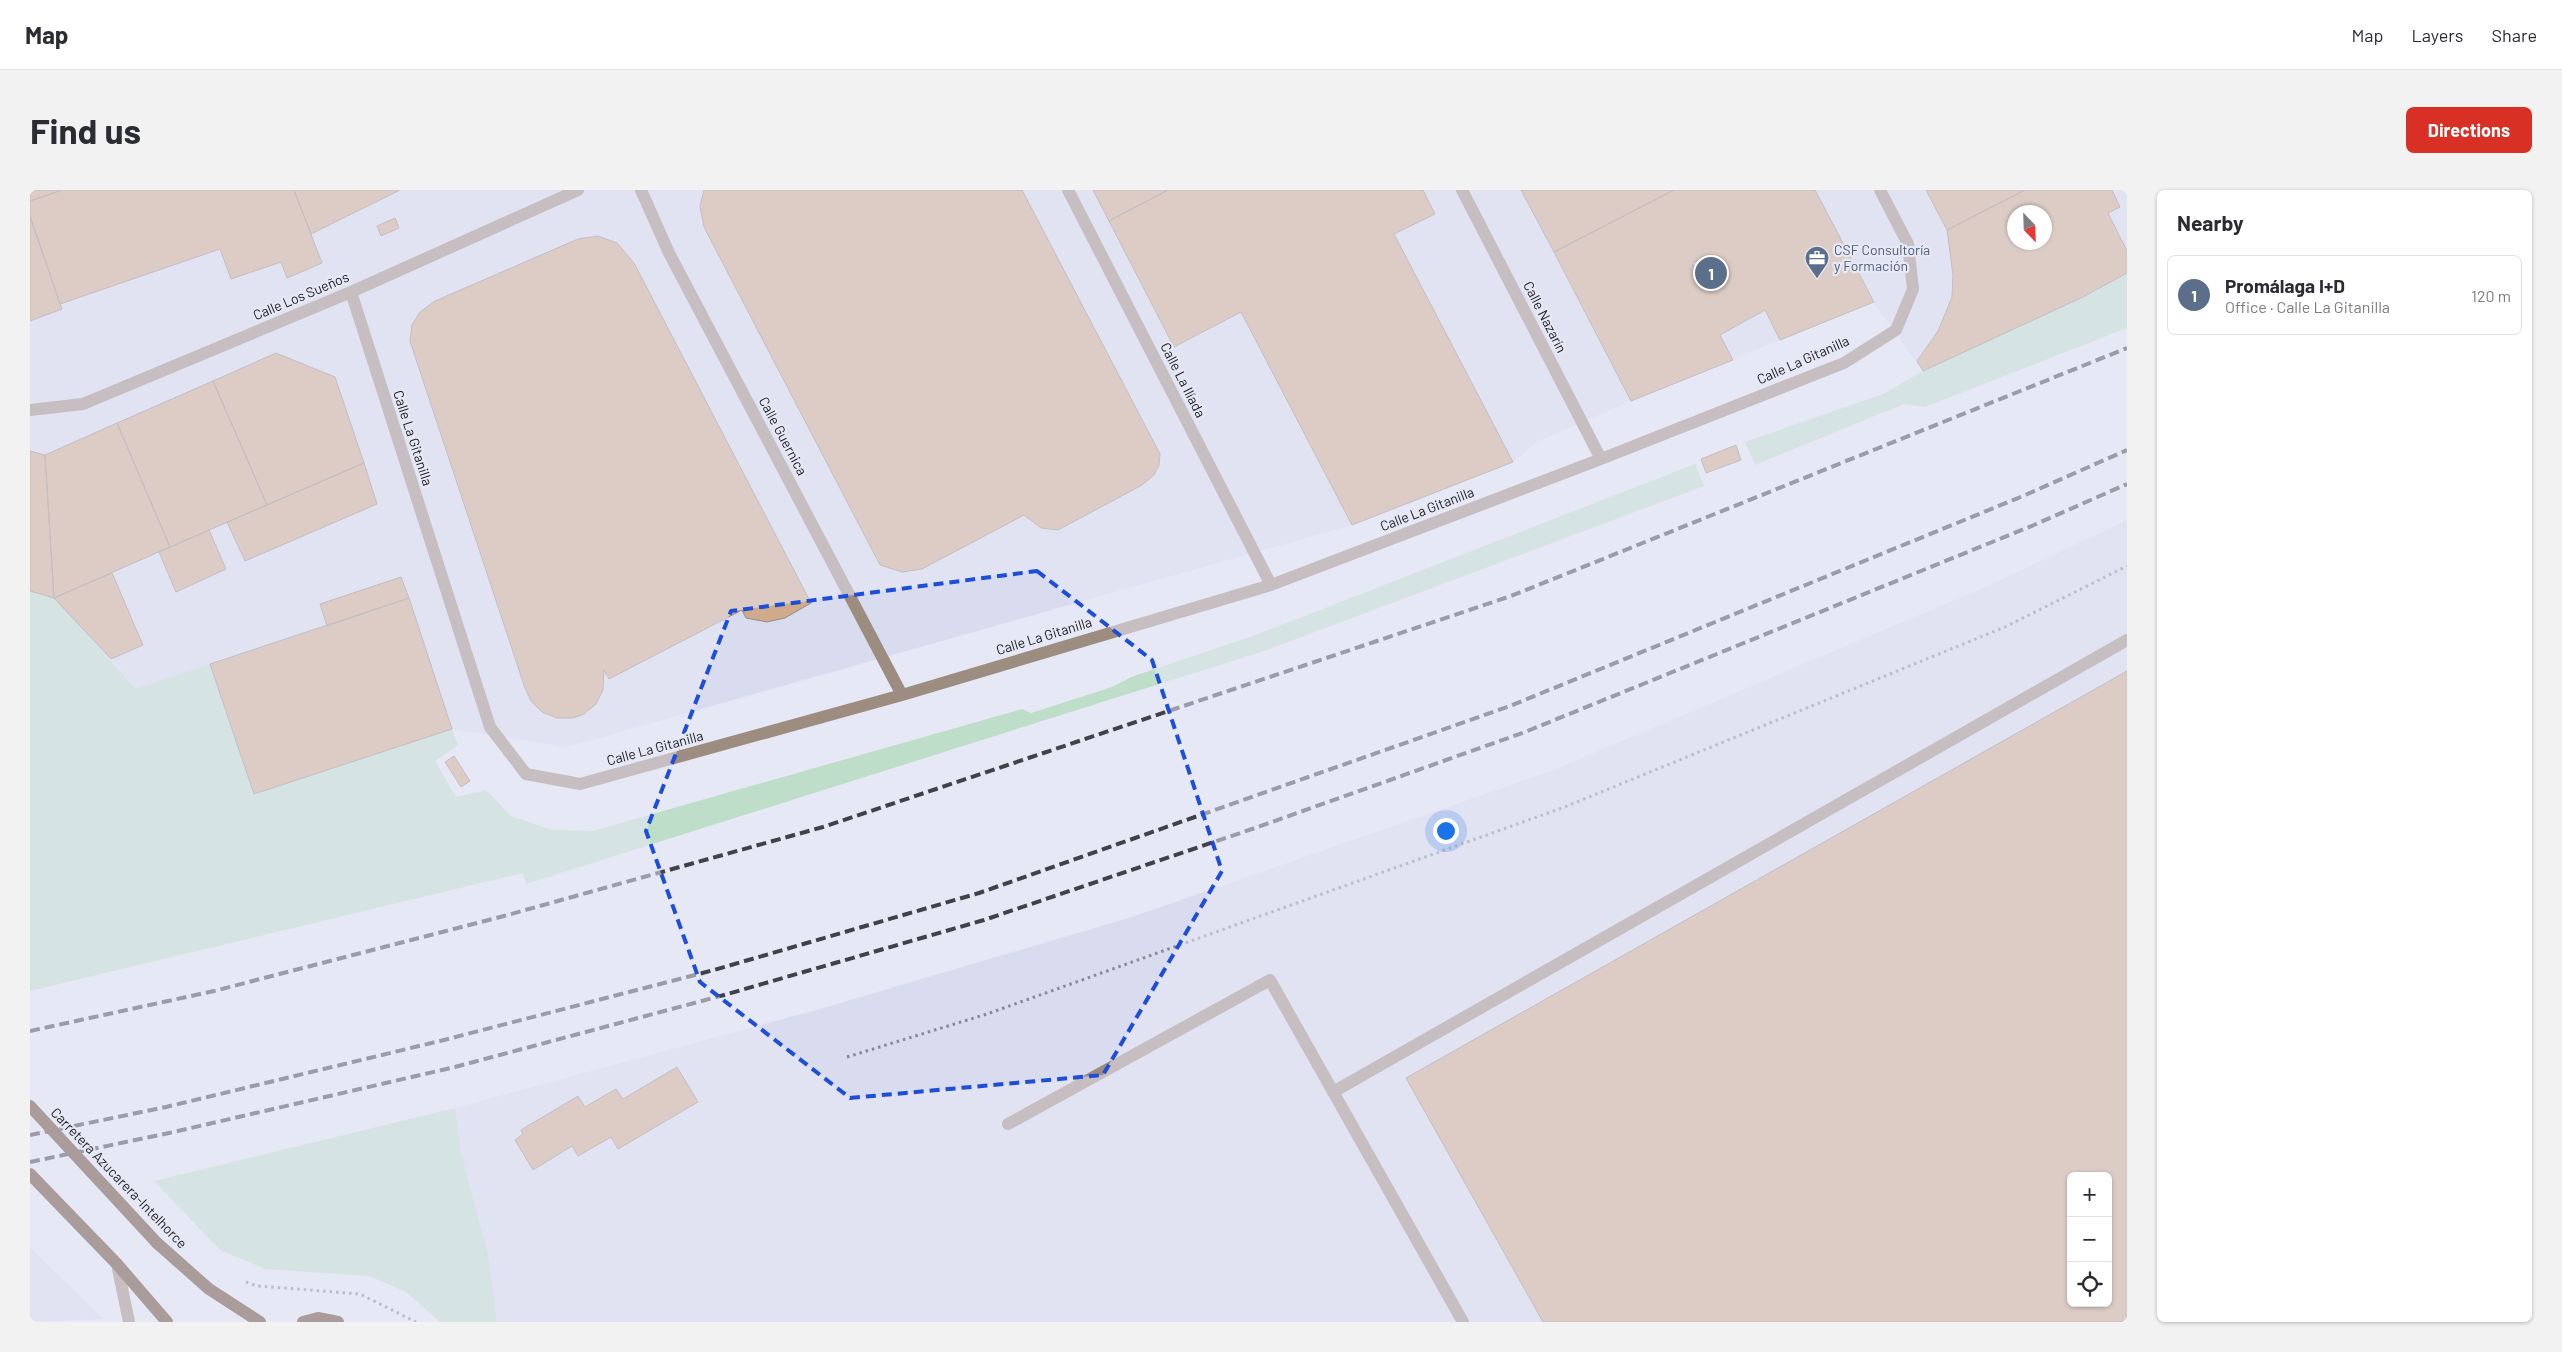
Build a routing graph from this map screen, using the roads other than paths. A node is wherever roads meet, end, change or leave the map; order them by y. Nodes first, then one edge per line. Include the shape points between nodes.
1 (578, 190) edge
2 (641, 190) edge
3 (1068, 190) edge
4 (1462, 190) edge
5 (1880, 190) edge
6 (351, 292) junction
7 (30, 410) edge
8 (1601, 459) junction
9 (1271, 585) junction
10 (2127, 640) edge
11 (902, 695) junction
12 (1333, 1092) junction
13 (30, 1106) edge
14 (1008, 1124) dead end
15 (30, 1174) edge
16 (118, 1264) junction
17 (129, 1322) edge
18 (167, 1322) edge
19 (260, 1322) edge
20 (303, 1322) edge
21 (338, 1322) edge
22 (1463, 1322) edge

1 - 6 street, Calle Los Sueños
2 - 11 street, Calle Guernica via 670,253
3 - 9 street, Calle La Ilíada
4 - 8 street, Calle Nazarín
5 - 8 street, Calle La Gitanilla via 1908,244 1913,289 1896,330 1844,362
6 - 7 street, Calle Los Sueños via 83,404
6 - 11 street, Calle La Gitanilla via 490,728 526,774 580,784
8 - 9 street, Calle La Gitanilla
9 - 11 street, Calle La Gitanilla
10 - 12 street
12 - 14 street via 1270,980
12 - 22 street
13 - 19 main road, Carretera Azucarera-Intelhorce, bridge via 157,1243 209,1289
15 - 16 main road
16 - 17 street
16 - 18 main road
20 - 21 main road via 318,1318

